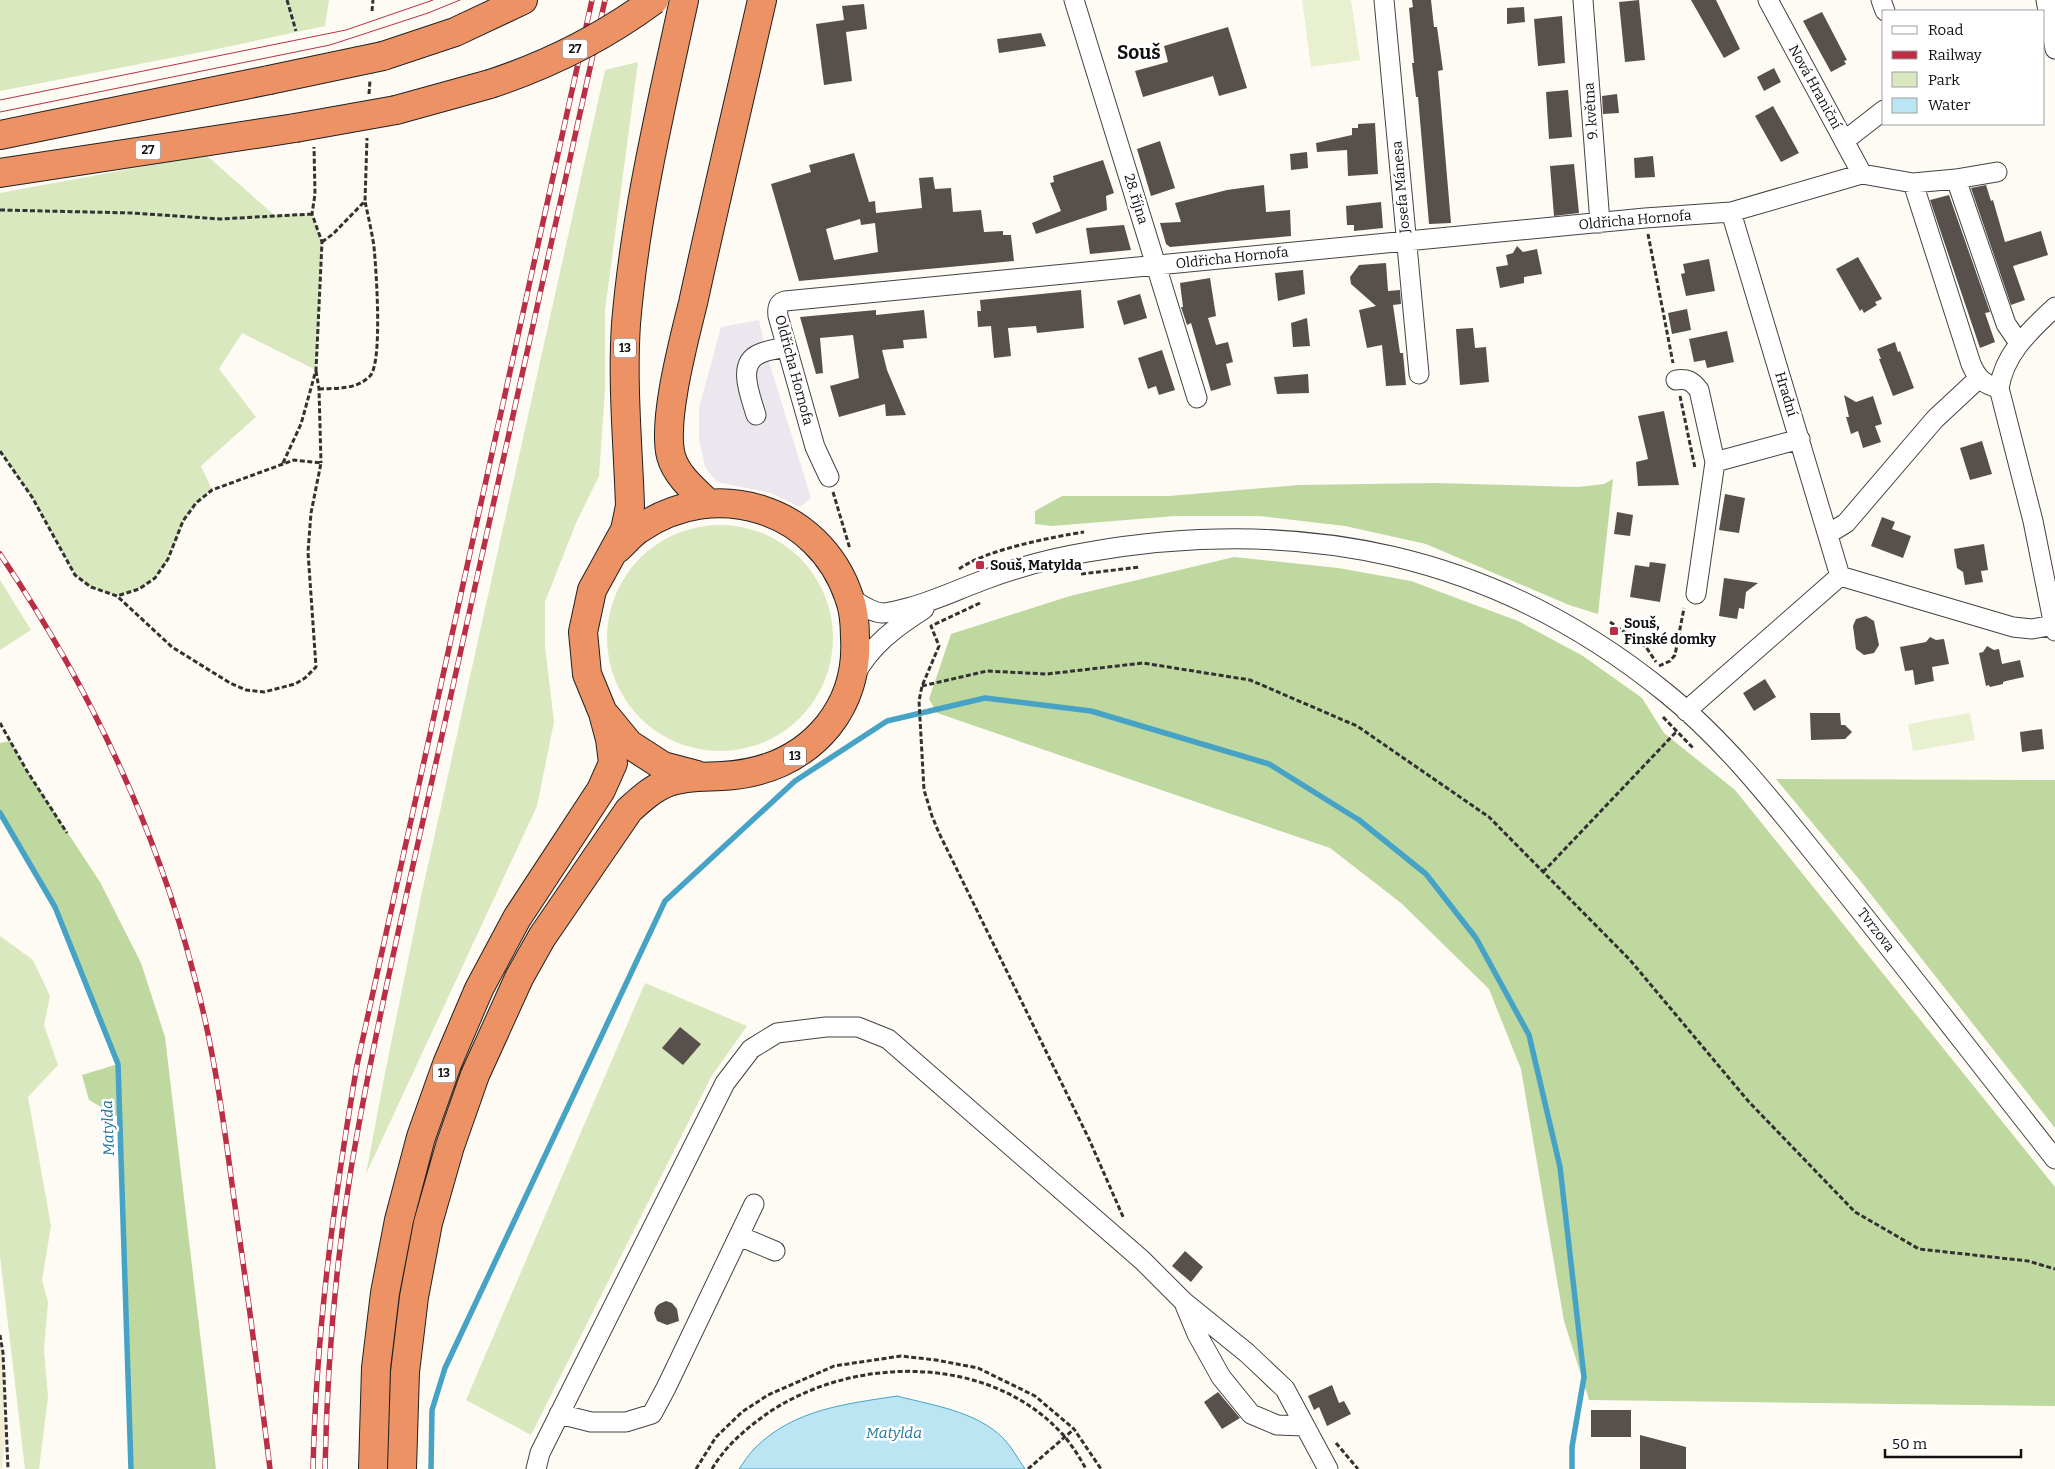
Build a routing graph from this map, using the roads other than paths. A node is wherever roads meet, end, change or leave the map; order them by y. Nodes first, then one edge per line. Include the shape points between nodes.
1 (523, 0) edge
2 (654, 0) edge
3 (684, 0) edge
4 (762, 0) edge
5 (1074, 0) edge
6 (1384, 0) edge
7 (1583, 0) edge
8 (1768, 0) edge
9 (2046, 0) edge
10 (2055, 48) edge
11 (1882, 112) edge
12 (0, 134) edge
13 (1844, 141) junction
14 (1997, 172) dead end
15 (0, 173) edge
16 (1862, 174) junction
17 (1956, 179) junction
18 (1913, 183) junction
19 (1731, 212) junction
20 (1600, 223) junction
21 (1406, 241) junction
22 (1156, 266) junction
23 (2055, 307) edge
24 (2019, 343) junction
25 (786, 347) junction
26 (1419, 374) dead end
27 (1979, 378) junction
28 (1676, 380) road end
29 (1999, 388) junction
30 (1197, 398) dead end
31 (756, 415) dead end
32 (1800, 439) junction
33 (1715, 462) junction
34 (829, 477) road end
35 (708, 503) junction
36 (1828, 534) junction
37 (612, 554) junction
38 (1840, 576) junction
39 (1696, 594) dead end
40 (850, 597) junction
41 (938, 600) junction
42 (2054, 628) edge
43 (852, 681) junction
44 (1686, 711) junction
45 (603, 713) junction
46 (702, 777) junction
47 (2055, 1159) edge
48 (754, 1204) dead end
49 (739, 1236) junction
50 (775, 1251) dead end
51 (1184, 1302) junction
52 (559, 1414) junction
53 (1304, 1426) junction
54 (373, 1469) edge
55 (402, 1469) edge
56 (536, 1469) edge
57 (1328, 1469) edge

1 - 12 highway, bridge via 376,67 268,80
2 - 15 highway, 27, bridge via 619,25 535,67 490,84 396,110 304,133
3 - 37 highway, 13 via 653,141 635,245 625,354 630,506 625,530
4 - 35 highway via 684,339 670,421 671,456 675,468
5 - 22 street, 28. října
6 - 21 street, Josefa Mánesa
7 - 20 street, 9. května
8 - 13 street, Nová Hraniční
9 - 10 street
11 - 13 street
13 - 16 street, Nová Hraniční
14 - 17 street
16 - 18 street
16 - 19 street, Oldřicha Hornofa
17 - 18 street
17 - 24 street via 2006,324
18 - 27 street via 1971,364
19 - 20 street, Oldřicha Hornofa
19 - 32 street, Hradní
20 - 21 street, Oldřicha Hornofa
21 - 22 street, Oldřicha Hornofa
21 - 26 street, Josefa Mánesa
22 - 25 street, Oldřicha Hornofa via 780,302 777,311
22 - 30 street, 28. října
23 - 24 street
24 - 29 street via 2004,367
25 - 31 street via 758,354 748,364 747,379
25 - 34 street, Oldřicha Hornofa via 815,447
27 - 29 street
27 - 36 street via 1935,419 1846,523
28 - 33 street via 1690,381 1699,390
29 - 42 street
32 - 33 street
32 - 36 street, Hradní
33 - 39 street
35 - 37 highway via 664,515 638,529
35 - 40 highway, 13 via 723,502 756,508 789,521 827,554
36 - 38 street, Hradní
37 - 45 highway, 13 via 592,590 583,632 587,674
38 - 42 street via 2012,627
38 - 44 street
40 - 41 street via 870,610 885,613
40 - 43 highway, 13 via 856,648
41 - 43 street via 883,638 859,666
41 - 44 street, Tvrzova via 1019,568 1114,548 1216,538 1327,543 1425,564 1512,597 1599,643
43 - 46 highway, 13 via 829,725 799,754 744,774
44 - 47 street, Tvrzova via 1770,798
45 - 46 highway via 629,744 663,766
45 - 54 highway, 13 via 613,763 610,770 601,790 518,918 479,989 421,1137 399,1220 385,1293 376,1368
46 - 55 highway, 13 via 670,782 648,793 629,810 542,937 475,1075 428,1223 414,1298 404,1372
48 - 49 street
49 - 50 street
49 - 52 street via 652,1414 626,1422 591,1422
51 - 52 street via 1142,1260 888,1038 858,1027 777,1033 751,1050 725,1083
51 - 53 street via 1248,1353 1285,1389
51 - 53 street via 1221,1377 1251,1414 1277,1425
52 - 56 street
53 - 57 street

